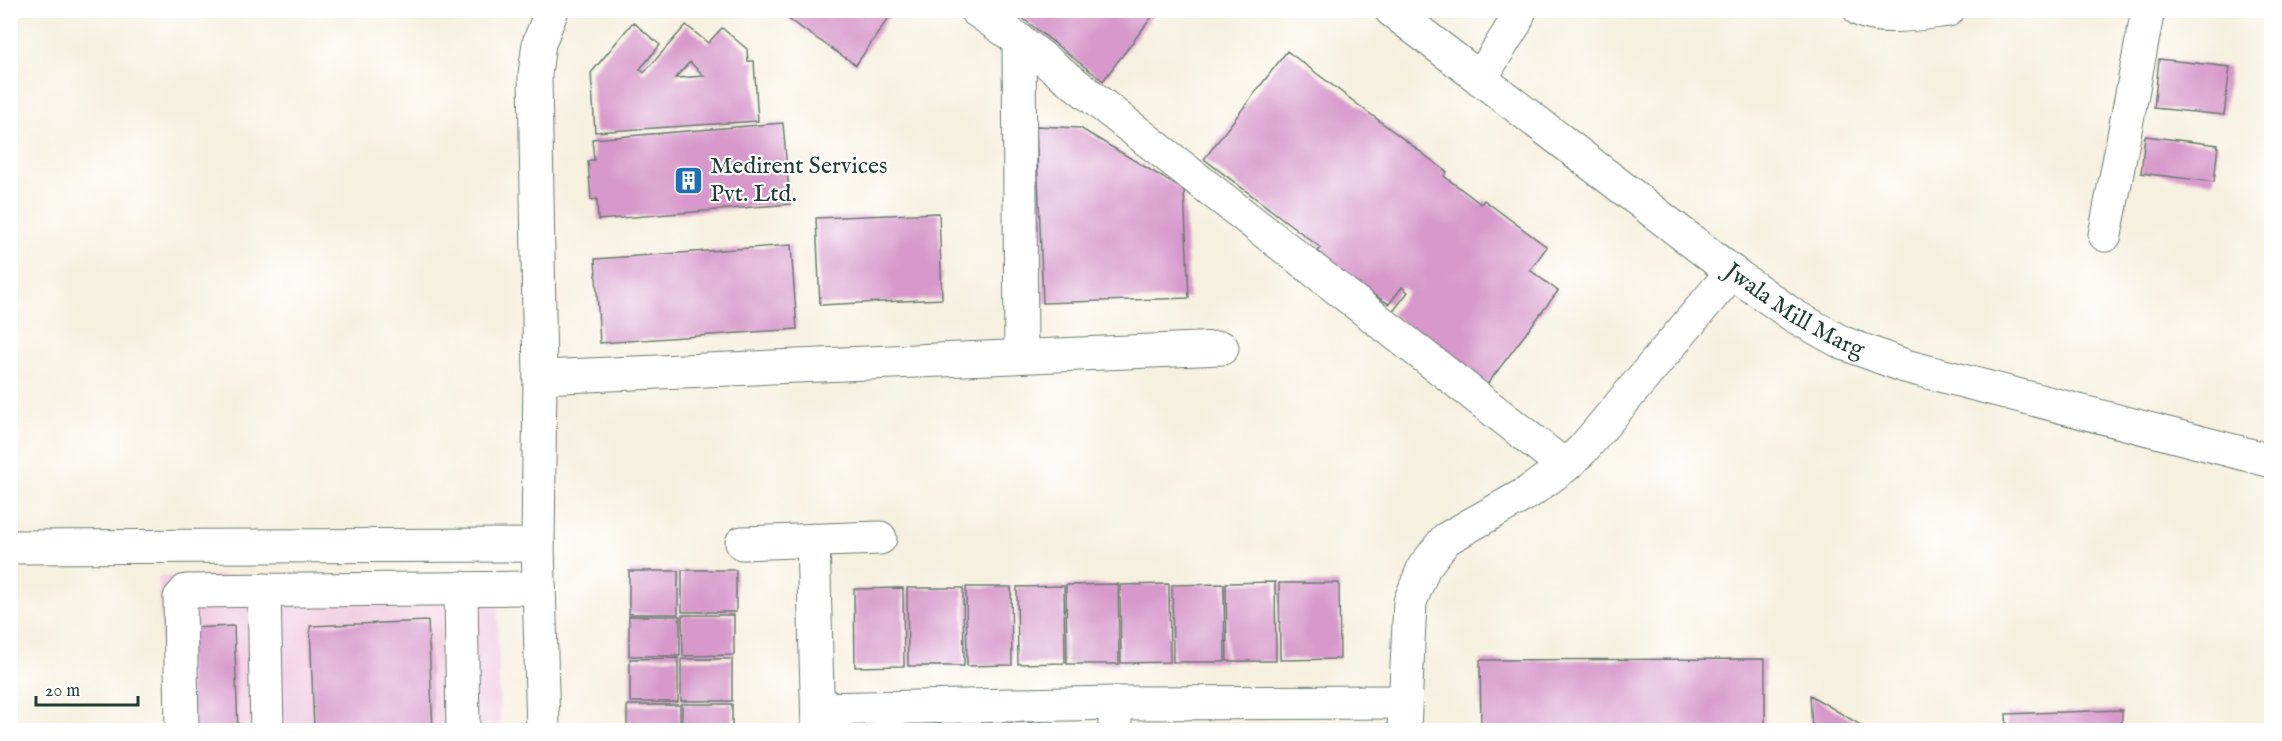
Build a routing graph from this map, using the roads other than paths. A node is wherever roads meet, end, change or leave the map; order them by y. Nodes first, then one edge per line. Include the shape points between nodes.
1 (552, 10) edge
2 (976, 10) edge
3 (1391, 10) edge
4 (1520, 10) edge
5 (1860, 10) edge
6 (1948, 10) edge
7 (2148, 10) edge
8 (1018, 39) junction
9 (1480, 79) junction
10 (2105, 235) dead end
11 (1732, 273) junction
12 (1222, 348) dead end
13 (1021, 356) junction
14 (540, 377) junction
15 (2271, 460) edge
16 (1565, 466) junction
17 (880, 538) dead end
18 (813, 540) junction
19 (742, 543) dead end
20 (538, 545) junction
21 (10, 547) edge
22 (461, 588) junction
23 (539, 588) junction
24 (264, 590) junction
25 (1404, 716) edge
26 (1115, 717) edge
27 (818, 720) edge
28 (182, 730) edge
29 (267, 730) edge
30 (463, 730) edge
31 (543, 730) edge

1 - 14 street via 539,43 535,74
2 - 8 street
3 - 9 street, Jwala Mill Marg
4 - 9 street
5 - 6 street via 1866,14 1898,15
7 - 10 street
8 - 13 street
8 - 16 street
9 - 11 street, Jwala Mill Marg
11 - 15 street, Jwala Mill Marg via 1794,316 1843,343 1905,366
11 - 16 street
12 - 13 street
13 - 14 street
14 - 20 street
16 - 25 street via 1529,492 1446,539 1424,567 1410,602
17 - 18 street
18 - 19 street
18 - 27 street
20 - 21 street
20 - 23 street
22 - 23 street
22 - 24 street
22 - 30 street
23 - 31 street
24 - 28 street via 182,593
24 - 29 street
25 - 26 street
26 - 27 street

